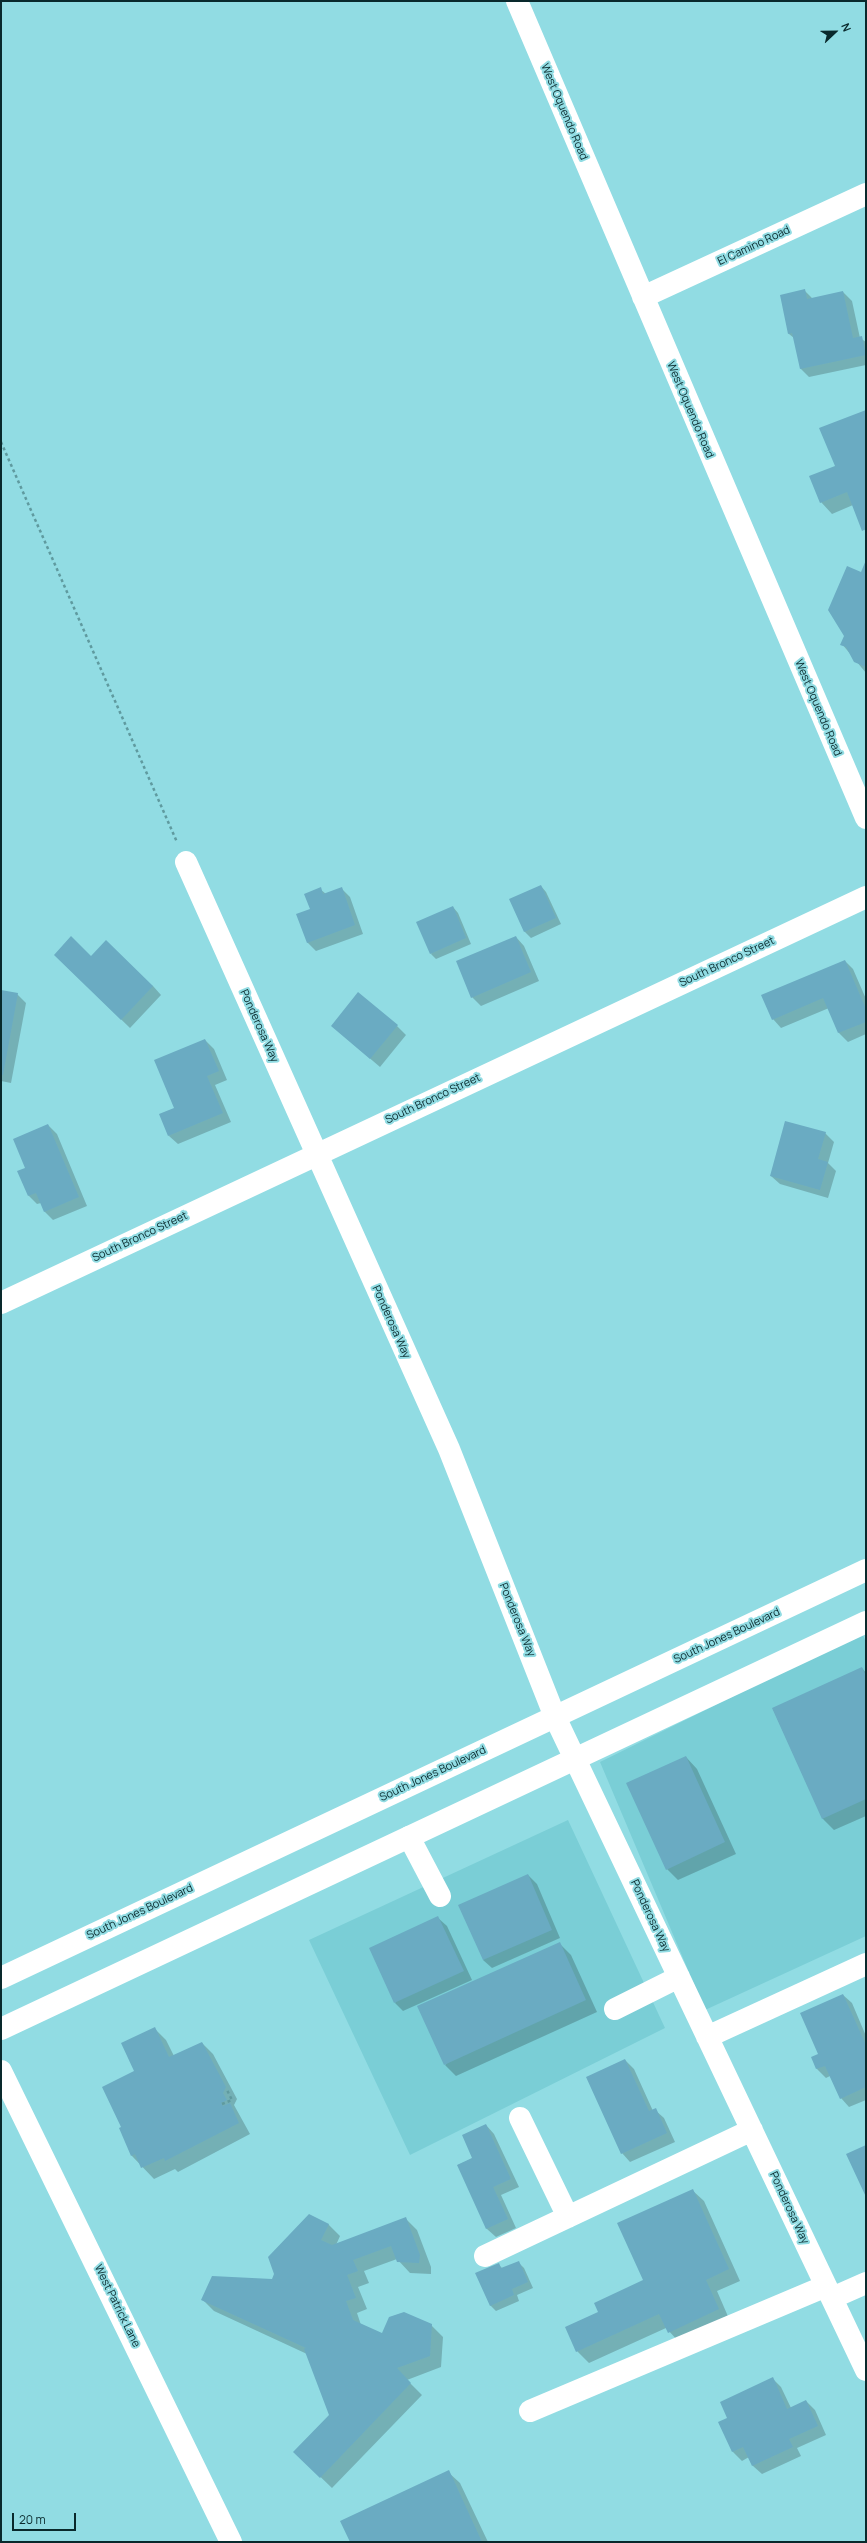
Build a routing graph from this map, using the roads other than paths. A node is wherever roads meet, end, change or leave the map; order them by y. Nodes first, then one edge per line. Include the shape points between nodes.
1 (517, 1) edge
2 (866, 194) edge
3 (642, 297) junction
4 (866, 818) edge
5 (186, 862) road end
6 (866, 897) edge
7 (316, 1155) junction
8 (1, 1303) edge
9 (866, 1570) edge
10 (866, 1622) edge
11 (555, 1716) junction
12 (575, 1759) junction
13 (409, 1837) junction
14 (440, 1896) dead end
15 (866, 1964) edge
16 (679, 1977) junction
17 (1, 1978) edge
18 (614, 2009) dead end
19 (1, 2029) edge
20 (707, 2037) junction
21 (1, 2071) edge
22 (520, 2118) dead end
23 (752, 2130) junction
24 (568, 2217) junction
25 (485, 2256) dead end
26 (866, 2283) edge
27 (829, 2292) junction
28 (866, 2370) edge
29 (530, 2411) dead end
30 (231, 2542) edge

1 - 3 street, West Oquendo Road
2 - 3 street, El Camino Road
3 - 4 street, West Oquendo Road
5 - 7 street, Ponderosa Way
6 - 7 street, South Bronco Street
7 - 8 street, South Bronco Street
7 - 11 street, Ponderosa Way via 449,1449
9 - 11 street, South Jones Boulevard
10 - 12 street
11 - 12 street, Ponderosa Way
11 - 17 street, South Jones Boulevard
12 - 13 street
12 - 16 street, Ponderosa Way
13 - 14 street
13 - 19 street
15 - 20 street
16 - 18 street
16 - 20 street, Ponderosa Way
20 - 23 street, Ponderosa Way
21 - 30 street, West Patrick Lane
22 - 24 street
23 - 24 street
23 - 27 street, Ponderosa Way
24 - 25 street
26 - 27 street
27 - 28 street, Ponderosa Way
27 - 29 street

